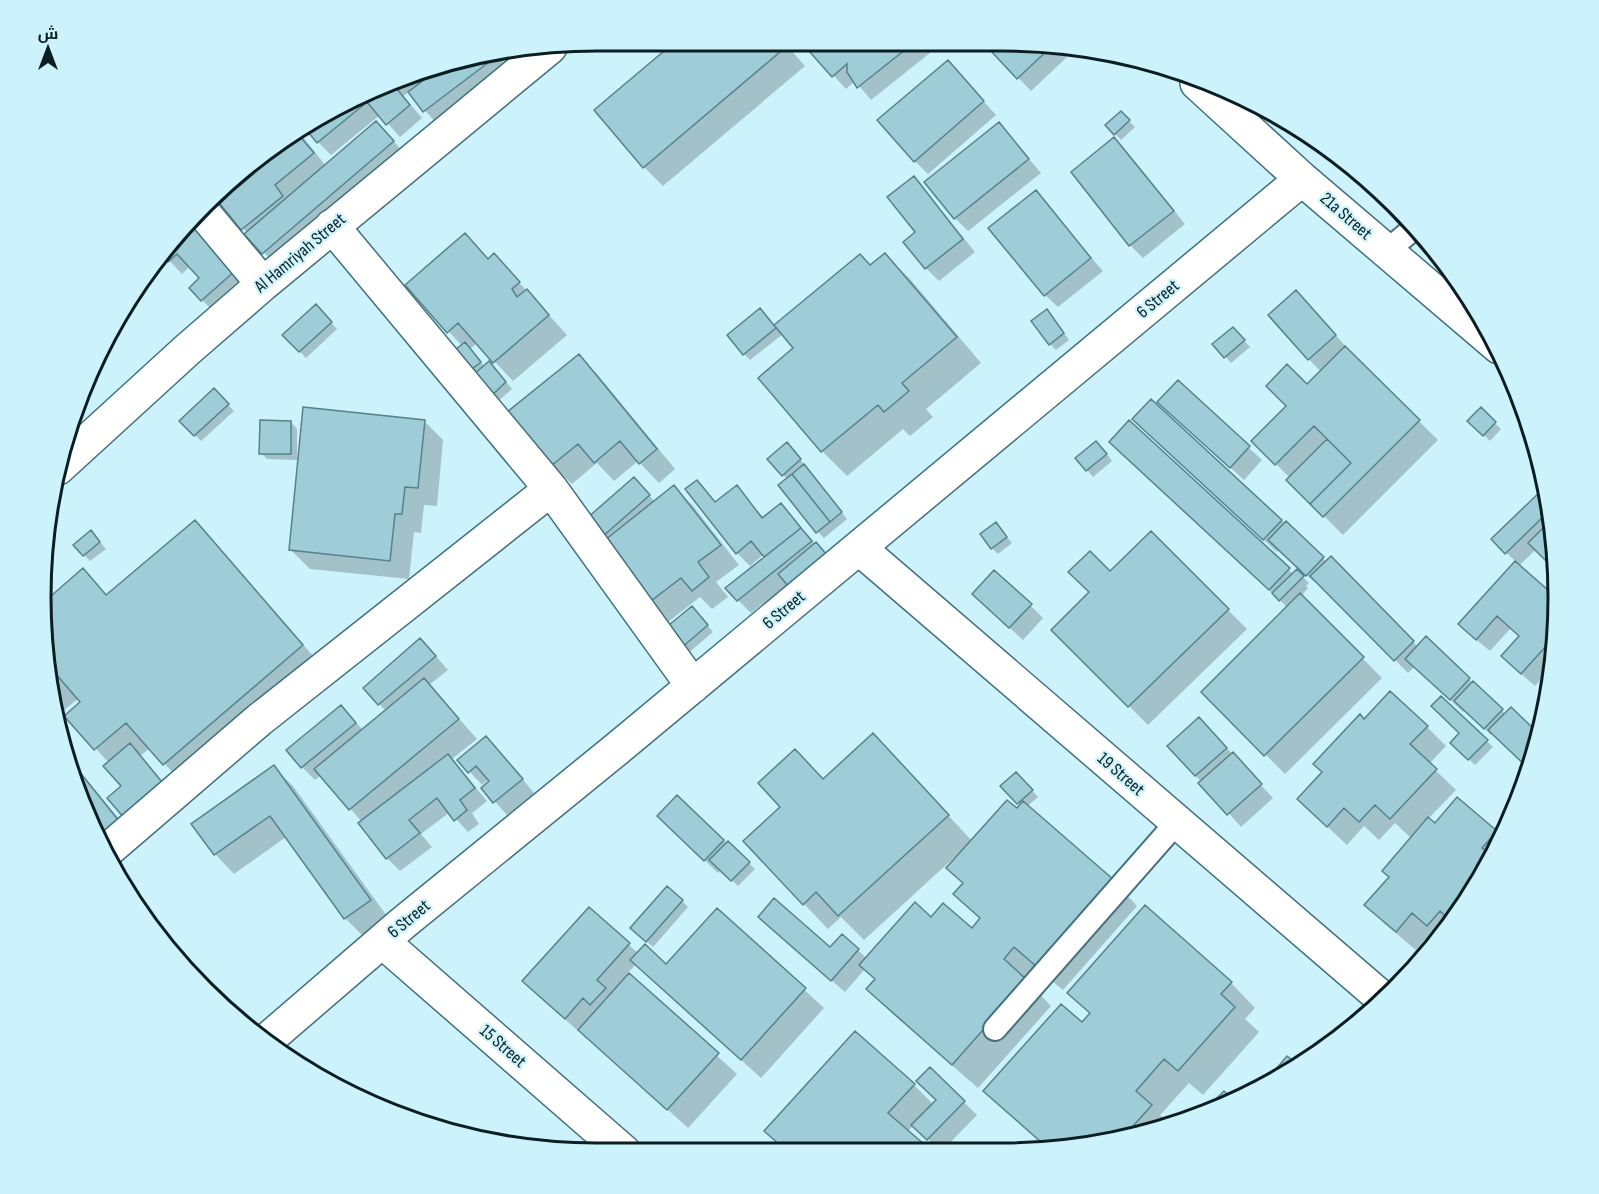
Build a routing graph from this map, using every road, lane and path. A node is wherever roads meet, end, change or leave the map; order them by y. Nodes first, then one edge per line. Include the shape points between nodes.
1 (541, 54) edge
2 (1206, 91) edge
3 (1302, 178) junction
4 (206, 216) edge
5 (332, 226) junction
6 (1409, 233) edge
7 (1387, 251) junction
8 (263, 284) junction
9 (1477, 328) edge
10 (70, 457) edge
11 (551, 489) junction
12 (859, 548) junction
13 (693, 686) junction
14 (1177, 822) junction
15 (112, 847) edge
16 (382, 941) junction
17 (1377, 994) edge
18 (995, 1029) dead end
19 (272, 1035) edge
20 (614, 1143) edge

1 - 5 street, Al Hamriyah Street
2 - 3 street, 21a Street
3 - 7 street, 21a Street
3 - 12 street, 6 Street
4 - 8 street
5 - 8 street, Al Hamriyah Street
5 - 11 street
6 - 7 lane
7 - 9 street, 21a Street
8 - 10 street, Al Hamriyah Street
11 - 13 street
11 - 15 street via 259,720
12 - 13 street, 6 Street
12 - 14 street, 19 Street
13 - 16 street, 6 Street
14 - 17 street, 19 Street
14 - 18 lane
16 - 19 street, 6 Street
16 - 20 street, 15 Street

